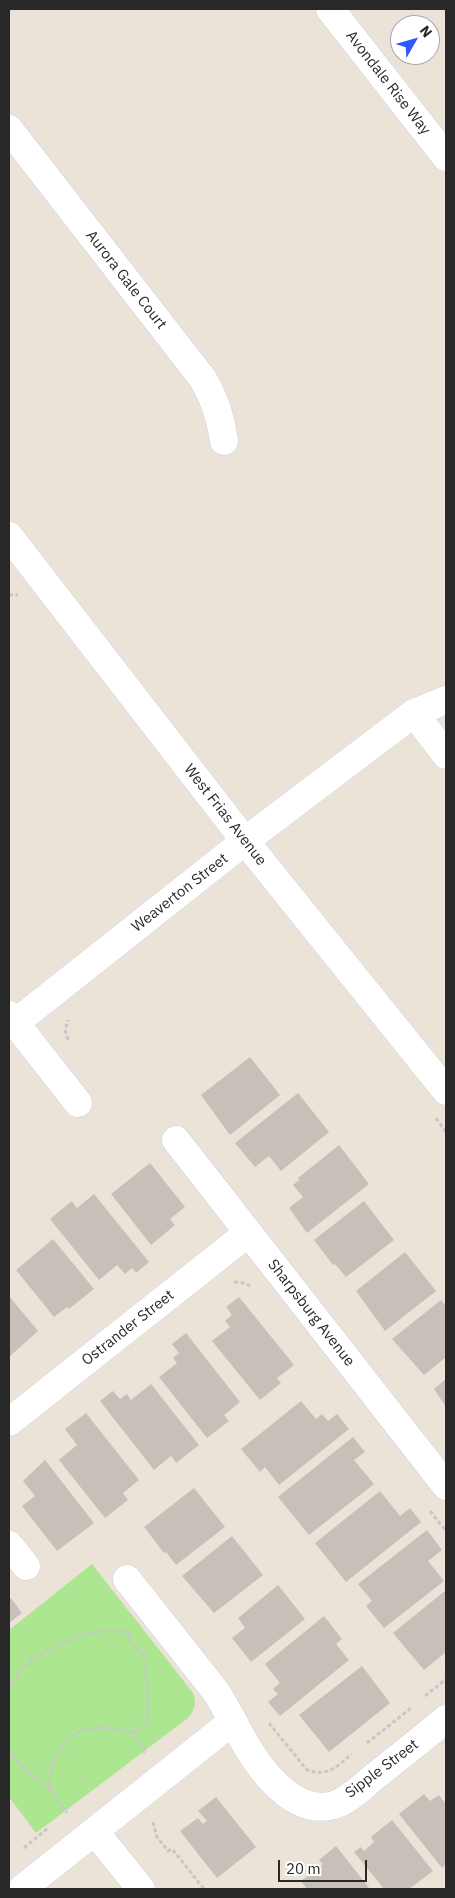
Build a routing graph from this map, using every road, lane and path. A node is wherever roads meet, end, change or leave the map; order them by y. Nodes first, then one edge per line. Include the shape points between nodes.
1 (330, 9) edge
2 (9, 129) edge
3 (446, 157) edge
4 (224, 441) dead end
5 (9, 536) edge
6 (446, 700) edge
7 (414, 713) junction
8 (446, 755) edge
9 (245, 842) junction
10 (72, 1014) dead end
11 (12, 1019) edge
12 (70, 1044) dead end
13 (438, 1101) edge
14 (78, 1103) dead end
15 (446, 1132) edge
16 (176, 1140) dead end
17 (248, 1233) junction
18 (228, 1283) dead end
19 (257, 1293) dead end
20 (9, 1422) edge
21 (446, 1486) edge
22 (428, 1508) dead end
23 (446, 1531) edge
24 (9, 1545) edge
25 (26, 1566) dead end
26 (127, 1579) dead end
27 (134, 1628) dead end
28 (129, 1633) junction
29 (446, 1679) edge
30 (9, 1688) edge
31 (424, 1697) dead end
32 (416, 1703) dead end
33 (446, 1720) edge
34 (233, 1721) junction
35 (268, 1722) dead end
36 (134, 1733) junction
37 (364, 1745) dead end
38 (9, 1750) edge
39 (146, 1751) dead end
40 (356, 1751) dead end
41 (50, 1788) junction
42 (67, 1813) dead end
43 (154, 1816) dead end
44 (95, 1832) junction
45 (22, 1889) edge
46 (141, 1889) edge
47 (204, 1889) edge

1 - 3 street, Avondale Rise Way
2 - 4 street, Aurora Gale Court via 202,378 214,398
5 - 9 street, West Frias Avenue
6 - 7 street, Weaverton Street
7 - 8 street
7 - 9 street, Weaverton Street
9 - 11 street, Weaverton Street
9 - 13 street, West Frias Avenue
10 - 12 path via 65,1030
11 - 14 street
13 - 15 path
16 - 17 street, Sharpsburg Avenue
17 - 20 street, Ostrander Street
17 - 21 street, Sharpsburg Avenue
18 - 19 path via 245,1283
22 - 23 path
24 - 25 street
26 - 34 street, Sipple Street via 217,1693
27 - 28 path
28 - 30 path via 102,1631 53,1648 28,1664
28 - 36 path via 132,1645 143,1651 147,1677 146,1721
29 - 31 path
32 - 37 path
33 - 34 street, Sipple Street via 354,1793 334,1804 314,1806 293,1798 277,1786 248,1750
34 - 44 street
35 - 40 path via 307,1770 332,1770
36 - 39 path
36 - 41 path via 108,1728 78,1733 63,1745 54,1759
38 - 41 path via 22,1767
41 - 42 path
43 - 47 path via 157,1837 168,1851 173,1850
44 - 45 street
44 - 46 street

